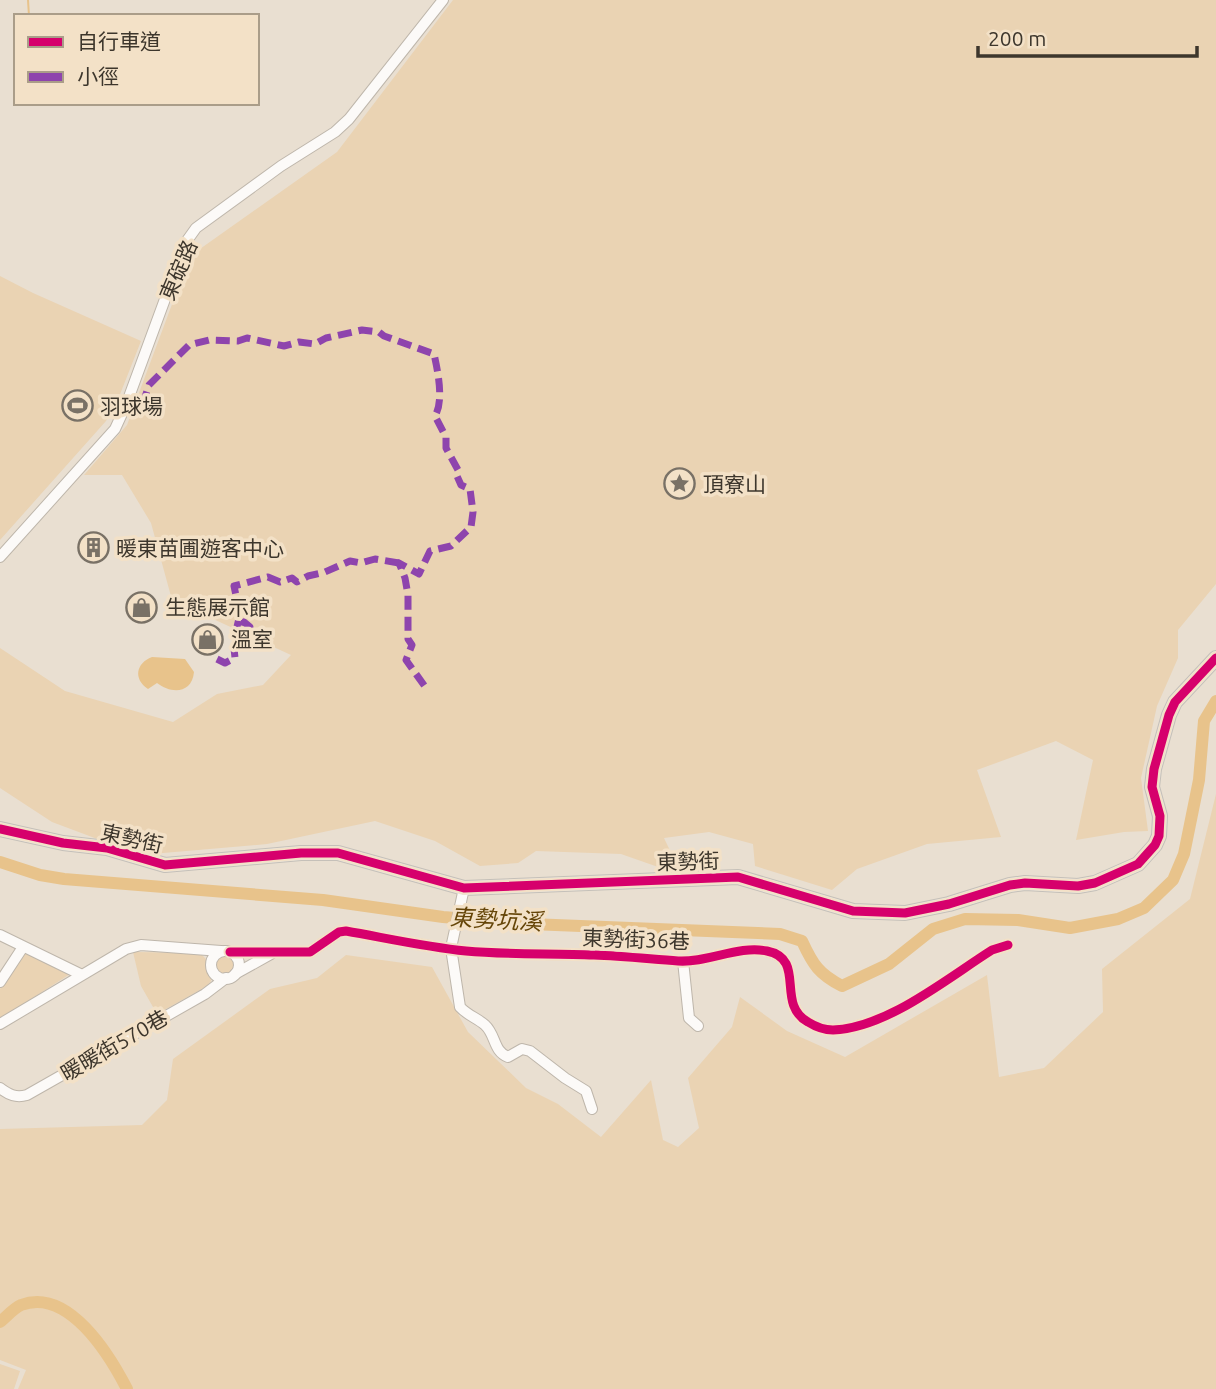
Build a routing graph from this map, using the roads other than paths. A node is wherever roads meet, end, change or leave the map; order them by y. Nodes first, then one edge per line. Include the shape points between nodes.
1 (443, 0) edge
2 (0, 557) edge
3 (1216, 658) edge
4 (0, 829) edge
5 (463, 893) junction
6 (0, 935) edge
7 (453, 944) junction
8 (1008, 945) dead end
9 (23, 947) junction
10 (225, 951) junction
11 (273, 953) junction
12 (683, 961) junction
13 (80, 974) junction
14 (231, 976) junction
15 (0, 982) edge
16 (0, 1024) edge
17 (698, 1026) dead end
18 (0, 1088) edge
19 (592, 1108) dead end

1 - 2 street, 東碇路 via 335,132 196,228 115,429
3 - 5 main road, 東勢街 via 1175,702 1169,715 1152,787 1160,816 1155,845 1138,864 1096,883 1010,885 905,913 853,911 738,877
4 - 5 main road, 東勢街 via 107,848 165,865 338,853 406,870
5 - 7 street
6 - 9 street
7 - 11 street via 346,931 310,952
7 - 12 street, 東勢街36巷
7 - 19 street via 460,1007 485,1025 500,1054 508,1057 522,1049 530,1051 586,1091
8 - 12 street, 東勢街36巷 via 992,950 889,1015 859,1027 830,1030 802,1019 793,1008 788,966 777,954 755,950
9 - 13 street
9 - 15 street
10 - 11 street
10 - 13 street via 141,945
10 - 14 street via 238,961
10 - 14 street via 213,956 211,965 217,977
11 - 14 street, 暖暖街570巷
12 - 17 street, 東勢街36巷 via 689,1018
13 - 16 street
14 - 18 street, 暖暖街570巷 via 27,1095 19,1097

